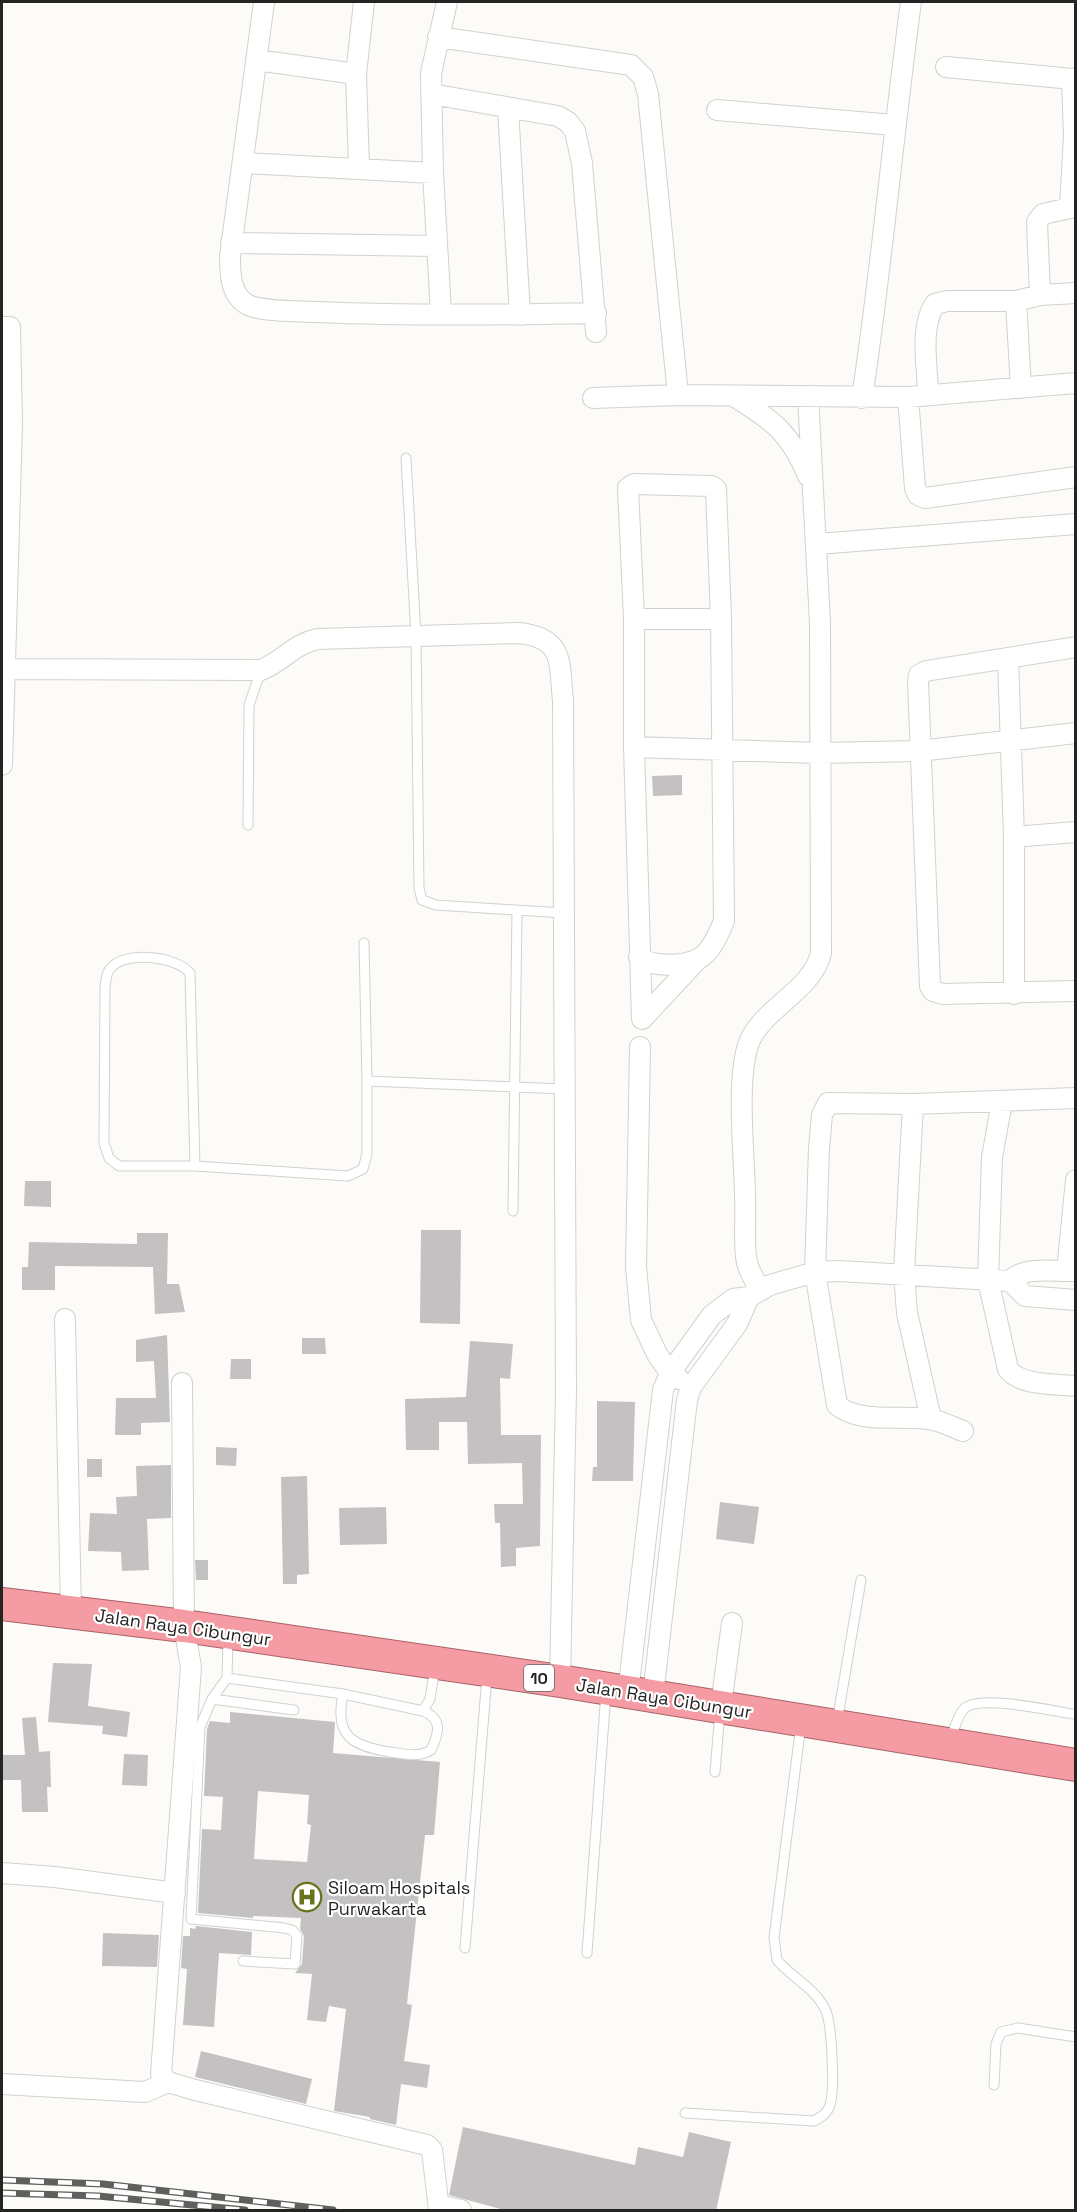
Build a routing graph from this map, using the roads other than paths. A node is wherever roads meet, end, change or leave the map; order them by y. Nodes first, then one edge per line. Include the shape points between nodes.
1 (264, 2) edge
2 (364, 2) edge
3 (447, 2) edge
4 (911, 2) edge
5 (438, 37) junction
6 (257, 60) junction
7 (946, 67) dead end
8 (356, 75) junction
9 (1074, 78) edge
10 (431, 94) junction
11 (508, 108) junction
12 (717, 110) dead end
13 (894, 124) junction
14 (1075, 136) edge
15 (244, 164) junction
16 (359, 168) junction
17 (433, 173) junction
18 (1073, 208) edge
19 (231, 243) junction
20 (437, 246) junction
21 (1076, 293) edge
22 (1040, 295) junction
23 (1016, 301) junction
24 (441, 313) junction
25 (520, 315) junction
26 (2, 327) edge
27 (1076, 383) edge
28 (1021, 388) junction
29 (678, 395) junction
30 (928, 395) junction
31 (808, 396) junction
32 (735, 397) junction
33 (908, 397) junction
34 (593, 398) dead end
35 (862, 398) junction
36 (406, 458) dead end
37 (1076, 477) edge
38 (814, 490) junction
39 (1076, 524) edge
40 (817, 544) junction
41 (634, 619) junction
42 (721, 619) junction
43 (416, 636) junction
44 (1076, 647) edge
45 (1008, 658) junction
46 (4, 669) junction
47 (261, 670) junction
48 (1076, 733) edge
49 (1011, 739) junction
50 (634, 747) junction
51 (720, 750) junction
52 (919, 751) junction
53 (819, 753) junction
54 (2, 765) edge
55 (248, 825) dead end
56 (1076, 832) edge
57 (1014, 837) junction
58 (517, 911) junction
59 (563, 914) junction
60 (364, 943) dead end
61 (639, 957) junction
62 (698, 959) junction
63 (1076, 991) edge
64 (1014, 994) junction
65 (640, 1047) dead end
66 (367, 1081) junction
67 (516, 1086) junction
68 (565, 1089) junction
69 (1076, 1098) edge
70 (1002, 1102) junction
71 (913, 1104) junction
72 (195, 1166) junction
73 (1076, 1180) edge
74 (513, 1211) dead end
75 (1071, 1271) edge
76 (815, 1272) junction
77 (904, 1273) junction
78 (988, 1280) junction
79 (1010, 1281) junction
80 (755, 1294) junction
81 (1076, 1300) edge
82 (65, 1319) dead end
83 (670, 1373) junction
84 (182, 1383) dead end
85 (1076, 1386) edge
86 (692, 1387) junction
87 (931, 1419) junction
88 (963, 1431) dead end
89 (650, 1504) junction
90 (674, 1509) junction
91 (861, 1580) dead end
92 (2, 1604) edge
93 (70, 1612) junction
94 (732, 1623) dead end
95 (184, 1626) junction
96 (228, 1634) junction
97 (436, 1663) junction
98 (488, 1670) junction
99 (227, 1678) junction
100 (561, 1681) junction
101 (629, 1693) junction
102 (343, 1694) junction
103 (212, 1699) junction
104 (721, 1705) junction
105 (294, 1710) dead end
106 (423, 1711) junction
107 (1073, 1714) dead end
108 (801, 1721) junction
109 (836, 1727) junction
110 (949, 1742) junction
111 (1076, 1764) edge
112 (715, 1772) dead end
113 (2, 1874) edge
114 (176, 1893) junction
115 (465, 1947) dead end
116 (587, 1953) dead end
117 (243, 1961) dead end
118 (1076, 2037) edge
119 (168, 2082) junction
120 (2, 2084) edge
121 (994, 2085) dead end
122 (685, 2113) dead end
123 (439, 2208) edge
124 (461, 2211) edge

1 - 6 street
2 - 8 street
3 - 5 street
4 - 13 street
5 - 10 street
5 - 29 street via 631,65 643,76 648,94
6 - 8 street
6 - 15 street
7 - 9 street
8 - 16 street
9 - 14 street
10 - 11 street
10 - 17 street
11 - 25 street
11 - 25 street via 558,116 575,131 582,163 596,322
12 - 13 street
13 - 35 street via 884,245
14 - 18 street
15 - 16 street
15 - 19 street
16 - 17 street
17 - 20 street
18 - 22 street via 1043,214 1037,222
19 - 20 street
19 - 24 street via 230,276 238,296 248,305 365,314
20 - 24 street
21 - 22 street
22 - 23 street
23 - 28 street
23 - 30 street via 935,304 929,312 927,334
24 - 25 street
26 - 46 street via 10,327 12,424
27 - 28 street
28 - 30 street
29 - 32 street
29 - 34 street
30 - 33 street
31 - 32 street
31 - 35 street
31 - 38 street
32 - 38 street via 763,414 789,438
33 - 35 street
33 - 37 street via 918,495 925,498
36 - 43 lane
38 - 40 street
39 - 40 street
40 - 53 street
41 - 42 street
41 - 42 street via 628,488 634,484 708,485 716,489
41 - 50 street
42 - 51 street
43 - 47 street via 317,639 299,643 286,657
43 - 58 lane via 422,900 436,905
43 - 59 street via 519,633 539,635 550,642 558,658 563,701
44 - 45 street
45 - 49 street
45 - 52 street via 919,675
46 - 47 street
46 - 54 street
47 - 55 lane via 249,705
48 - 49 street
49 - 52 street
49 - 57 street
50 - 51 street
50 - 61 street
51 - 53 street
51 - 62 street via 724,921 711,946
52 - 53 street
52 - 64 street via 930,986 943,994
53 - 80 street via 822,927 818,965 764,1020 745,1053 746,1258
56 - 57 street
57 - 64 street
58 - 59 lane
58 - 67 lane
59 - 68 street
60 - 66 lane
61 - 62 street via 658,965
61 - 62 street via 642,1019
63 - 64 street
65 - 83 street via 636,1267 641,1320
66 - 67 lane
66 - 72 lane via 367,1154 363,1169 348,1176
67 - 68 lane
67 - 74 lane
68 - 100 street via 566,1392
69 - 70 street
70 - 71 street
70 - 78 street via 992,1157
71 - 76 street via 843,1102 824,1107
71 - 77 street
72 - 72 lane via 190,973 185,966 171,961 141,957 120,961 109,970 105,987 104,1143 109,1158 119,1166
73 - 75 street
75 - 79 street via 1020,1273
76 - 77 street
76 - 80 street via 770,1285
76 - 87 street via 837,1405 857,1415
77 - 78 street
77 - 87 street via 907,1313
78 - 79 street
78 - 85 street via 1008,1369 1013,1376
79 - 81 street via 1025,1296
80 - 83 street via 733,1299 712,1315
80 - 86 street
82 - 93 street
83 - 86 street
83 - 89 street via 663,1390
84 - 95 street
86 - 90 street via 687,1400
87 - 88 street
89 - 90 street
89 - 101 street
90 - 101 street
91 - 109 lane
92 - 93 highway, Jalan Raya Cibungur / 10
93 - 95 highway, Jalan Raya Cibungur / 10
94 - 104 street
95 - 96 highway, Jalan Raya Cibungur / 10
95 - 114 street via 191,1667
96 - 97 highway, Jalan Raya Cibungur / 10
96 - 99 lane
97 - 98 highway, Jalan Raya Cibungur / 10
97 - 106 lane via 430,1699
98 - 100 highway, Jalan Raya Cibungur / 10
98 - 115 lane
99 - 102 lane
99 - 103 lane
100 - 101 highway, Jalan Raya Cibungur / 10
101 - 104 highway, Jalan Raya Cibungur / 10
101 - 116 lane
102 - 106 lane
102 - 106 lane via 339,1711 342,1729 356,1743 380,1750 413,1756 431,1750 439,1733 438,1722
103 - 105 lane
103 - 117 lane via 200,1727 191,1919 284,1928 297,1936 295,1964
104 - 108 highway, Jalan Raya Cibungur / 10
104 - 112 lane
107 - 110 lane via 985,1702 970,1704 962,1710
108 - 109 highway, Jalan Raya Cibungur / 10
108 - 122 lane via 774,1938 777,1960 826,2009 831,2040 830,2105 824,2116 814,2121
109 - 110 highway, Jalan Raya Cibungur / 10
110 - 111 highway, Jalan Raya Cibungur / 10
113 - 114 street
114 - 119 street via 160,2067
118 - 121 lane via 1018,2028 1001,2032 996,2044
119 - 120 street via 146,2092
119 - 123 street via 427,2145 432,2150
123 - 124 street

